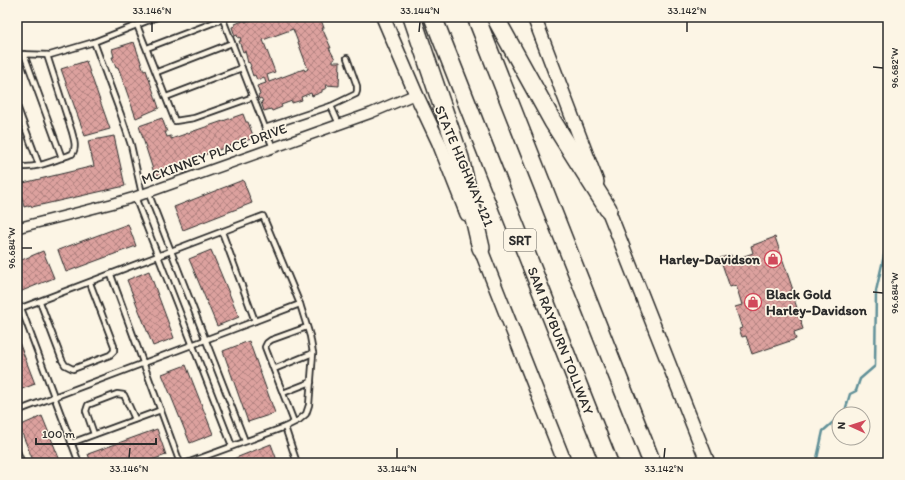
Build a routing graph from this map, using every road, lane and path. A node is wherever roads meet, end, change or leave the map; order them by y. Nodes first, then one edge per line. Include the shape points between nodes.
1 (157, 17) edge
2 (383, 17) edge
3 (412, 17) edge
4 (433, 17) edge
5 (476, 17) edge
6 (495, 17) edge
7 (534, 17) edge
8 (225, 18) edge
9 (137, 24) junction
10 (94, 42) junction
11 (232, 43) junction
12 (147, 48) junction
13 (17, 54) edge
14 (24, 54) junction
15 (47, 55) junction
16 (347, 58) dead end
17 (242, 68) junction
18 (157, 72) junction
19 (416, 94) junction
20 (166, 97) junction
21 (253, 97) junction
22 (17, 106) edge
23 (331, 106) junction
24 (338, 124) junction
25 (265, 128) junction
26 (273, 148) junction
27 (62, 158) junction
28 (39, 165) junction
29 (17, 166) edge
30 (142, 194) junction
31 (608, 209) junction
32 (17, 228) edge
33 (222, 232) junction
34 (481, 248) junction
35 (171, 251) junction
36 (158, 256) junction
37 (111, 275) junction
38 (90, 283) junction
39 (40, 302) junction
40 (300, 304) junction
41 (255, 321) junction
42 (307, 327) junction
43 (205, 339) junction
44 (192, 344) junction
45 (313, 353) junction
46 (143, 363) junction
47 (274, 369) junction
48 (311, 382) junction
49 (283, 393) junction
50 (54, 397) junction
51 (161, 410) junction
52 (17, 411) edge
53 (135, 419) junction
54 (294, 422) junction
55 (285, 426) junction
56 (94, 434) junction
57 (245, 441) junction
58 (71, 443) junction
59 (232, 446) junction
60 (17, 451) edge
61 (22, 463) edge
62 (79, 463) edge
63 (180, 463) edge
64 (187, 463) edge
65 (297, 463) edge
66 (565, 463) edge
67 (609, 463) edge
68 (652, 463) edge
69 (708, 463) edge

1 - 9 lane
2 - 19 main road, STATE HIGHWAY 121
3 - 34 highway via 460,158
4 - 67 highway, SAM RAYBURN TOLLWAY / SRT
5 - 68 highway
6 - 31 highway via 553,122
7 - 31 main road
8 - 11 lane
8 - 12 lane
9 - 10 lane
9 - 12 lane
10 - 15 lane
10 - 30 lane via 122,115
11 - 17 lane
11 - 18 lane
12 - 18 lane
13 - 14 lane
14 - 15 lane
14 - 27 lane
15 - 27 lane via 75,143 72,154
16 - 23 lane via 357,86 356,94
17 - 20 lane
17 - 21 lane
18 - 20 lane
19 - 24 street, MCKINNEY PLACE DRIVE
19 - 34 main road, STATE HIGHWAY 121 via 439,143
20 - 21 lane via 175,121 194,118
21 - 25 lane
22 - 28 lane
23 - 24 lane
23 - 25 lane
24 - 26 street, MCKINNEY PLACE DRIVE
25 - 26 lane
26 - 30 street, MCKINNEY PLACE DRIVE
27 - 28 lane
28 - 29 lane via 24,168
30 - 32 street, MCKINNEY PLACE DRIVE
30 - 35 lane
30 - 36 lane
31 - 69 main road
33 - 35 lane
33 - 40 lane via 263,216
33 - 41 lane
34 - 66 main road, STATE HIGHWAY 121
35 - 36 lane
35 - 43 lane
36 - 37 lane
36 - 44 lane
37 - 38 lane
37 - 46 lane
38 - 39 lane
38 - 39 lane via 114,346 114,351 110,355 73,369 65,365
39 - 50 lane via 21,308
40 - 41 lane
40 - 42 lane
41 - 43 lane
42 - 45 lane
42 - 47 lane via 267,343 266,347
43 - 44 lane
43 - 57 lane
44 - 46 lane
44 - 59 lane
45 - 47 lane
45 - 48 lane
46 - 50 lane
46 - 51 lane
47 - 49 lane
48 - 49 lane
48 - 54 lane via 306,414
49 - 54 lane
50 - 52 lane
50 - 58 lane
51 - 53 lane
51 - 63 lane
53 - 56 lane
53 - 56 lane via 124,395 117,394 88,405 86,411
54 - 55 lane
55 - 57 lane
55 - 65 lane
56 - 58 lane
57 - 59 lane
58 - 62 lane
59 - 64 lane
60 - 61 lane

